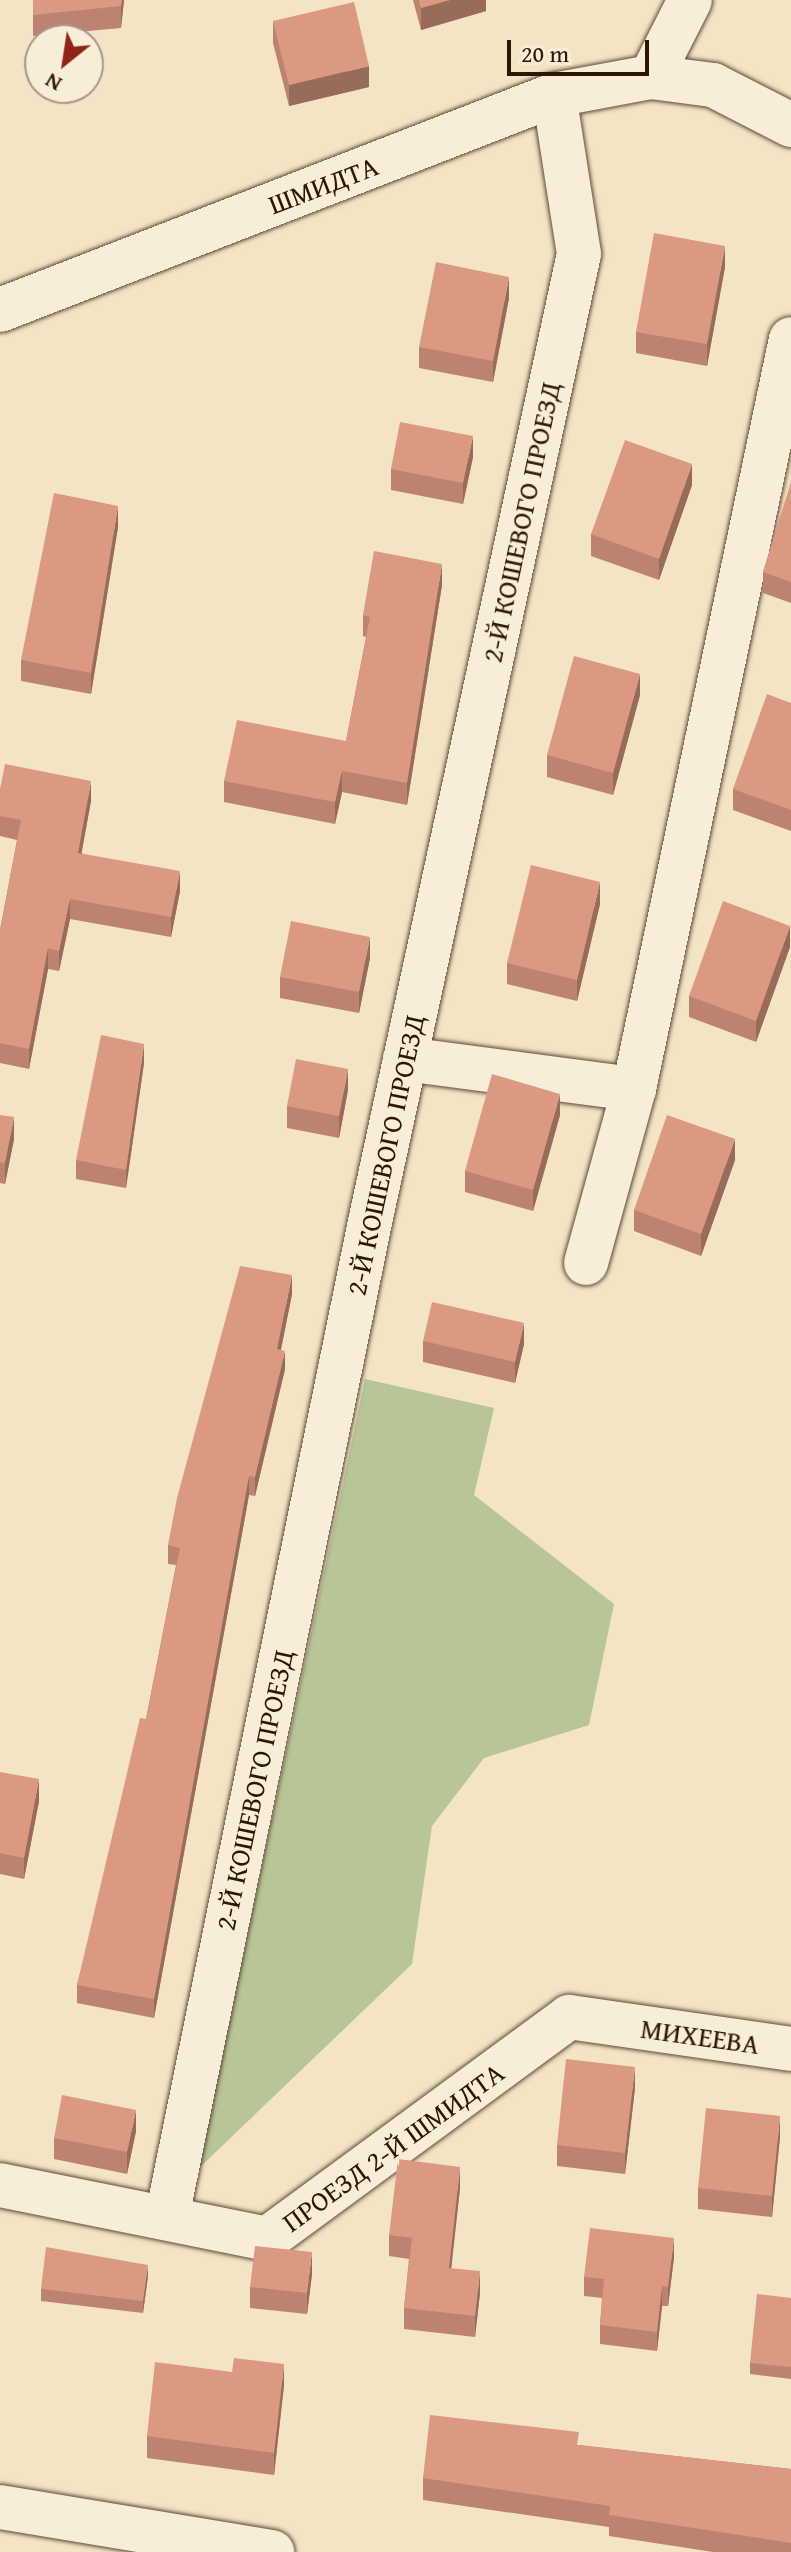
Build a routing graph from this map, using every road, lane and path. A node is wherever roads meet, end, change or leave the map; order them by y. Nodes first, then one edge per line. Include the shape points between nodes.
1 (690, 0) edge
2 (651, 77) junction
3 (554, 95) junction
4 (791, 125) edge
5 (0, 310) edge
6 (791, 339) edge
7 (405, 1059) junction
8 (634, 1089) junction
9 (586, 1263) dead end
10 (609, 2023) joint
11 (791, 2049) edge
12 (0, 2185) edge
13 (167, 2217) junction
14 (0, 2507) edge
15 (272, 2552) edge

1 - 2 street
2 - 3 street, ШМИДТА
2 - 4 street, ШМИДТА via 713,85
3 - 5 street, ШМИДТА
3 - 7 street, 2-Й КОШЕВОГО ПРОЕЗД via 579,254
6 - 8 street
7 - 8 street
7 - 13 street, 2-Й КОШЕВОГО ПРОЕЗД
8 - 9 street
10 - 11 street, МИХЕЕВА
10 - 13 street, ПРОЕЗД 2-Й ШМИДТА via 569,2017 267,2239
12 - 13 street, ПРОЕЗД 2-Й ШМИДТА
14 - 15 street

